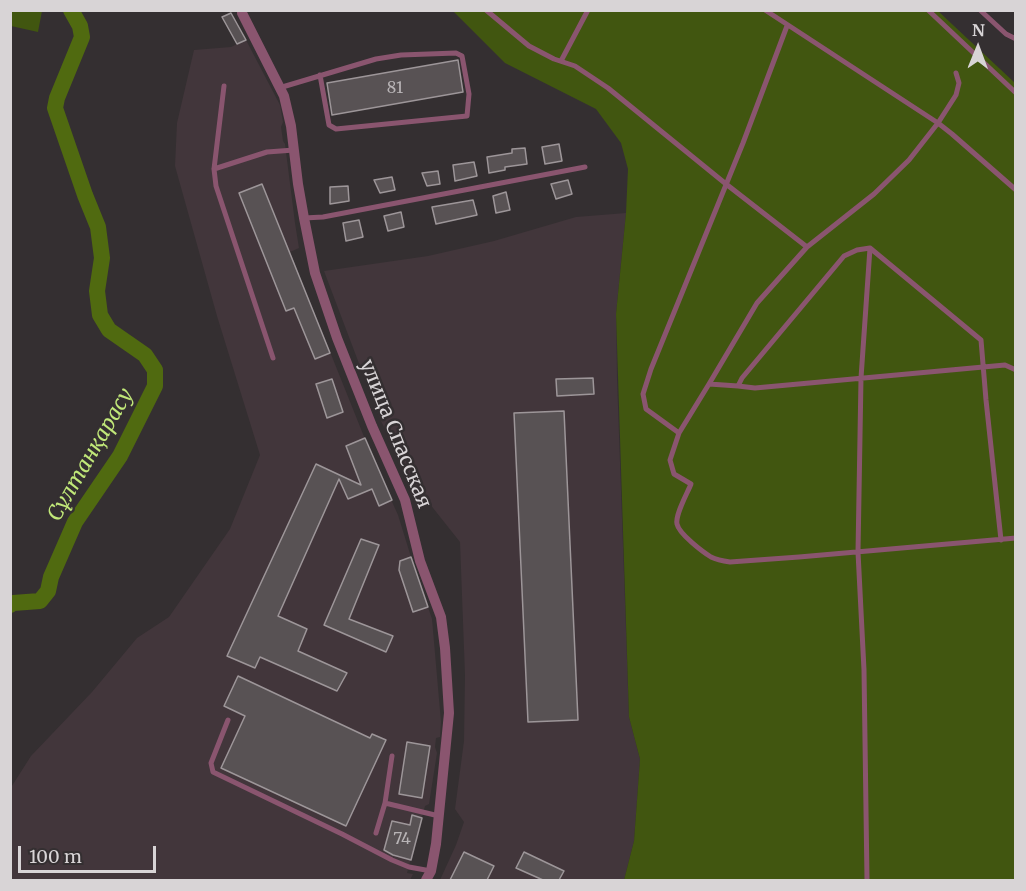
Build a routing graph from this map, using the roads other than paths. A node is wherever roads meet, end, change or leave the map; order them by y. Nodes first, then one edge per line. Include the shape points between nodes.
1 (242, 10) edge
2 (486, 10) edge
3 (588, 10) edge
4 (765, 10) edge
5 (928, 10) edge
6 (980, 10) edge
7 (788, 26) junction
8 (1016, 39) edge
9 (561, 61) junction
10 (956, 73) dead end
11 (320, 75) junction
12 (224, 86) dead end
13 (279, 87) junction
14 (1016, 93) edge
15 (938, 123) junction
16 (294, 150) junction
17 (585, 167) dead end
18 (214, 169) junction
19 (726, 184) junction
20 (1016, 190) edge
21 (304, 218) junction
22 (807, 247) junction
23 (870, 248) junction
24 (273, 358) dead end
25 (983, 367) junction
26 (1016, 370) edge
27 (861, 378) junction
28 (709, 384) junction
29 (738, 386) junction
30 (679, 434) junction
31 (1016, 538) edge
32 (1001, 540) junction
33 (858, 552) junction
34 (228, 720) dead end
35 (392, 756) dead end
36 (386, 802) junction
37 (439, 816) junction
38 (376, 833) dead end
39 (428, 876) edge
40 (867, 880) edge

1 - 13 street, улица Спасская
2 - 9 lane via 529,46
3 - 9 lane
4 - 7 lane
5 - 14 lane
6 - 8 lane
7 - 15 lane
7 - 19 lane
9 - 19 lane via 608,88
10 - 15 lane via 956,95
11 - 11 lane via 376,58 456,53 462,57 467,116 336,129 329,124
11 - 13 lane
12 - 18 lane
13 - 16 street, улица Спасская
15 - 20 lane
15 - 22 lane via 909,160 874,194
16 - 18 lane via 267,152
16 - 21 street, улица Спасская
17 - 21 lane
18 - 24 lane via 216,186
19 - 22 lane
19 - 30 lane via 643,394 646,409
21 - 37 street, улица Спасская via 315,273 337,338 405,500 420,561 441,617 449,713
22 - 28 lane via 758,303
23 - 25 lane via 981,340
23 - 27 lane
23 - 29 lane via 844,256
25 - 26 lane via 1005,365
25 - 27 lane
25 - 32 lane
27 - 29 lane via 755,388
27 - 33 lane
28 - 29 lane
28 - 30 lane
30 - 33 lane via 670,460 674,474 691,484 677,524 711,557 730,562
31 - 32 lane
32 - 33 lane
33 - 40 lane
34 - 39 lane via 211,764 213,772
35 - 36 lane
36 - 37 lane
36 - 38 lane
37 - 39 street, улица Спасская

